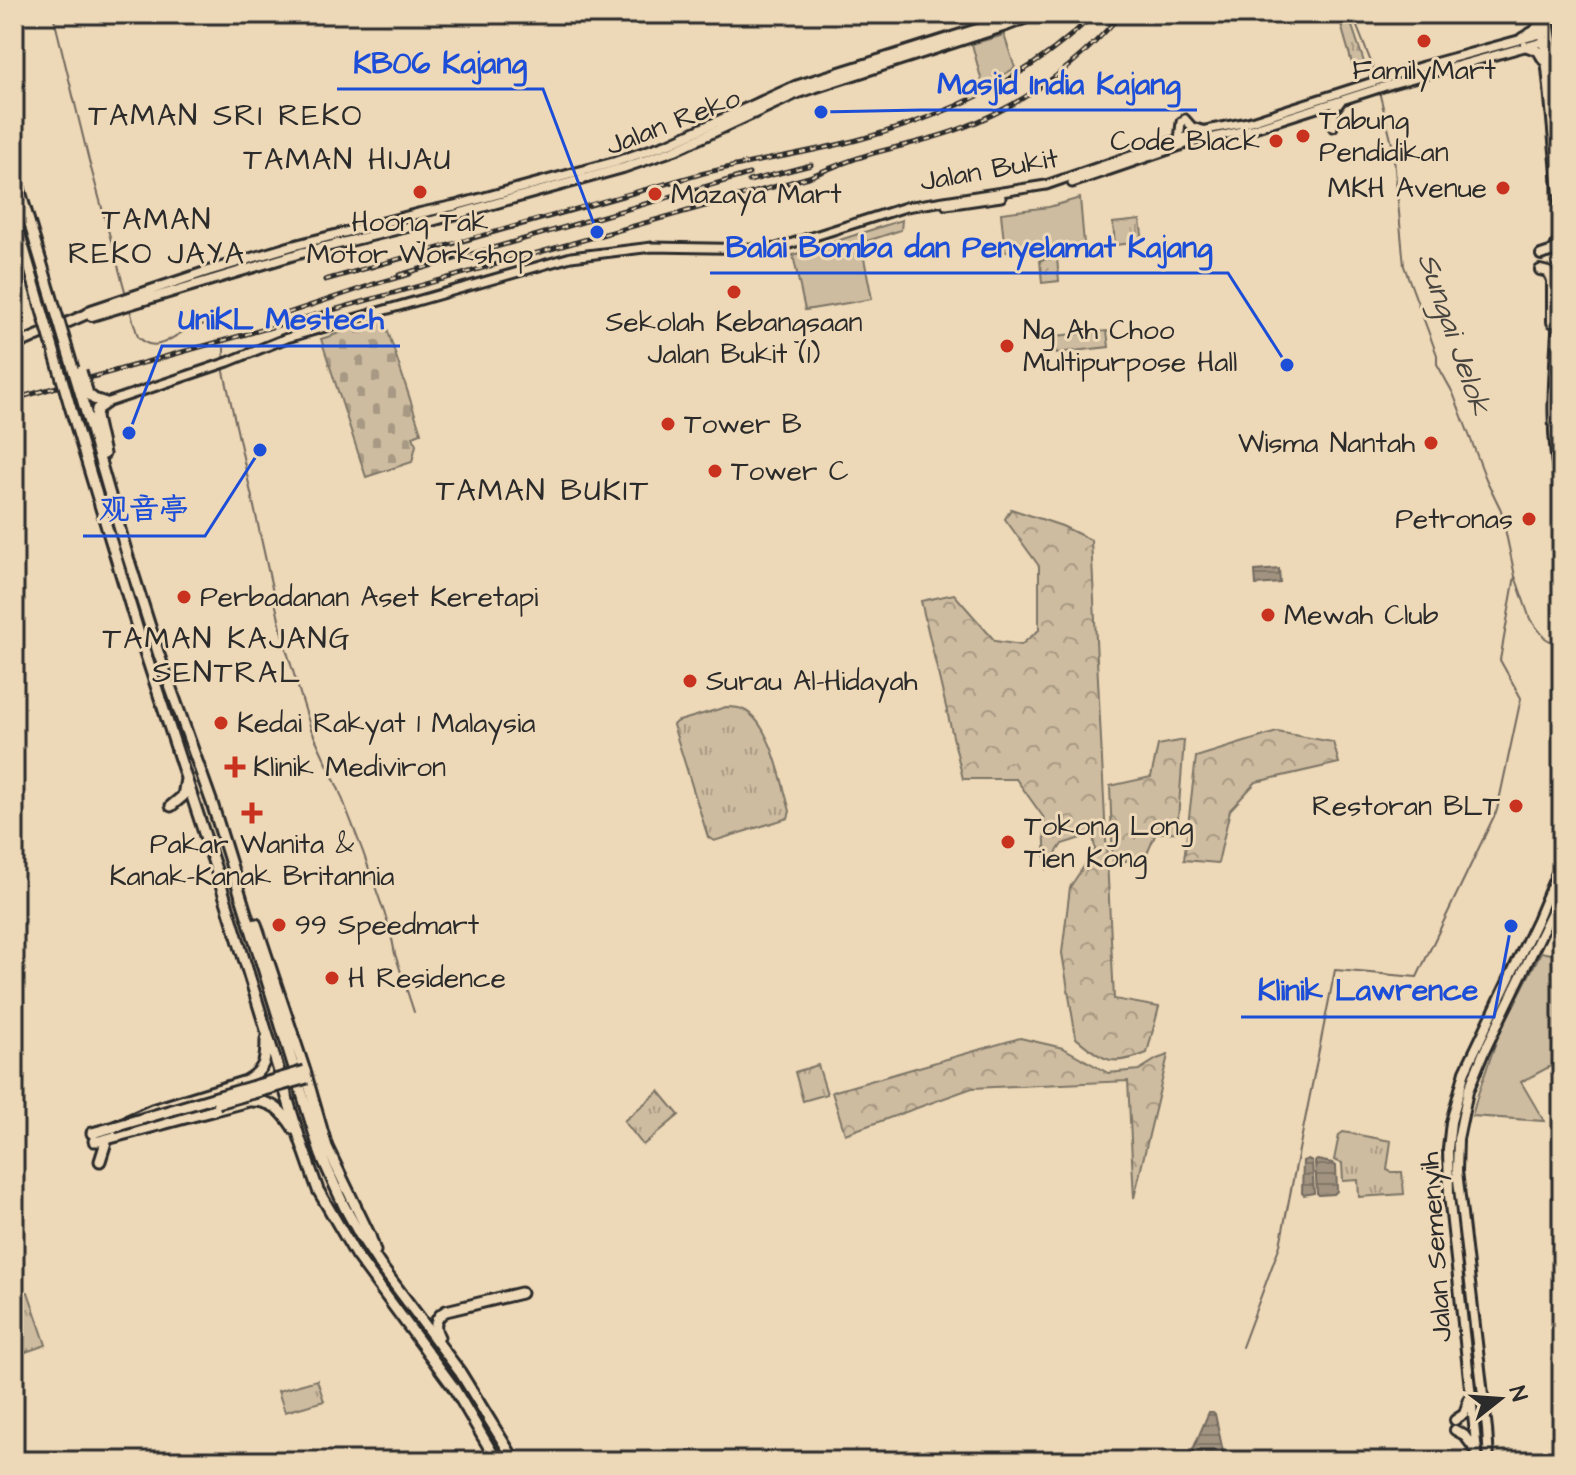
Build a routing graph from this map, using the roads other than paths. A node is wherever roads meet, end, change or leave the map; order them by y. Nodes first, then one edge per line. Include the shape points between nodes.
1 (1025, 14) edge
2 (1037, 14) edge
3 (1543, 16) edge
4 (1548, 36) junction
5 (1524, 42) junction
6 (1549, 82) junction
7 (1369, 87) junction
8 (1343, 100) junction
9 (1311, 110) junction
10 (1206, 130) junction
11 (1562, 138) edge
12 (1179, 140) junction
13 (14, 169) edge
14 (14, 215) edge
15 (1561, 230) edge
16 (1541, 255) dead end
17 (564, 260) junction
18 (1562, 265) edge
19 (1540, 270) dead end
20 (87, 314) junction
21 (64, 336) junction
22 (14, 346) edge
23 (1553, 371) junction
24 (107, 403) junction
25 (105, 477) junction
26 (1562, 494) edge
27 (186, 777) junction
28 (200, 819) junction
29 (1562, 861) edge
30 (233, 870) junction
31 (1562, 885) edge
32 (1562, 892) edge
33 (263, 1023) junction
34 (306, 1075) junction
35 (114, 1127) junction
36 (93, 1137) junction
37 (107, 1139) junction
38 (300, 1139) junction
39 (100, 1161) dead end
40 (380, 1265) junction
41 (521, 1293) dead end
42 (1479, 1364) junction
43 (460, 1372) junction
44 (1470, 1389) junction
45 (1455, 1420) dead end
46 (1476, 1425) junction
47 (1455, 1430) dead end
48 (1478, 1457) edge
49 (497, 1461) edge
50 (515, 1461) edge
51 (1488, 1461) edge

1 - 20 main road, Jalan Reko via 795,86 615,162 292,246
2 - 20 main road, Jalan Reko via 798,93 623,168
3 - 4 main road
3 - 5 main road
4 - 5 main road, Jalan Bukit
4 - 6 main road
4 - 11 main road
5 - 6 main road via 1542,56
5 - 7 main road, Jalan Bukit via 1423,66
6 - 15 main road
7 - 8 main road, Jalan Bukit
7 - 10 main road, Jalan Bukit
8 - 9 main road, Jalan Bukit
8 - 9 main road via 1331,123 1324,113
9 - 17 main road, Jalan Bukit via 1064,185 907,211 778,251 661,251
10 - 12 main road, Jalan Bukit
10 - 12 main road via 1183,120
12 - 17 main road, Jalan Bukit via 1046,185 906,207 777,248 652,247
13 - 21 highway, bridge
14 - 27 highway, bridge
15 - 16 main road via 1556,248
15 - 18 main road
17 - 24 main road, Jalan Bukit via 287,338
18 - 23 main road
19 - 23 main road via 1552,280
20 - 22 main road, Jalan Reko
21 - 24 highway, bridge via 88,394
21 - 25 highway, bridge
23 - 26 main road
24 - 25 highway via 97,409 96,418
25 - 30 highway
27 - 28 highway
27 - 28 highway via 183,796 171,806 188,808
28 - 33 highway
29 - 44 main road, Jalan Semenyih via 1465,1071 1451,1122 1449,1195
30 - 34 highway via 241,880
30 - 40 highway via 321,1155
31 - 32 main road
32 - 42 main road, Jalan Semenyih via 1483,1054 1458,1139
33 - 35 highway via 264,1065 258,1074
33 - 38 highway
34 - 35 highway, bridge
34 - 36 highway, bridge
34 - 40 highway via 327,1147
35 - 36 highway
36 - 37 highway
37 - 38 highway via 260,1101 282,1111
37 - 39 highway
38 - 49 highway via 332,1218 454,1388
40 - 43 highway
41 - 43 highway via 439,1316 435,1329
42 - 46 main road
42 - 51 main road, Jalan Semenyih
43 - 50 highway
44 - 45 main road via 1467,1409
44 - 46 main road, Jalan Semenyih
46 - 48 main road, Jalan Semenyih
46 - 51 main road
47 - 48 main road

